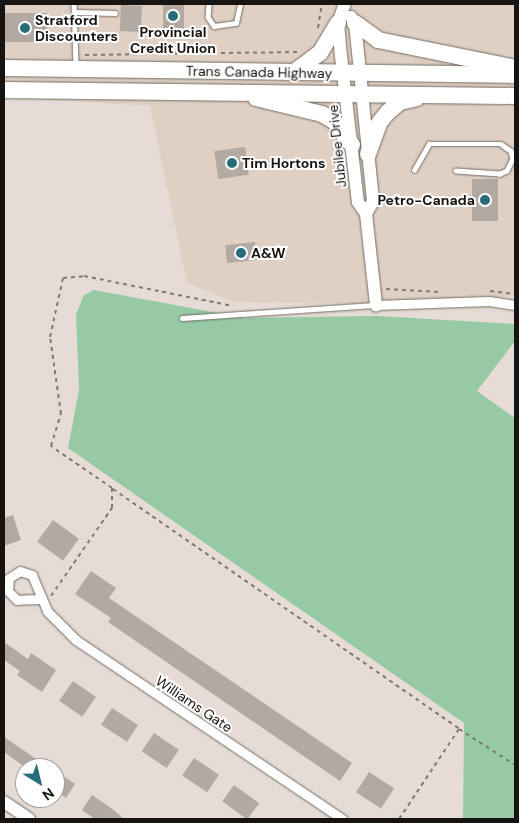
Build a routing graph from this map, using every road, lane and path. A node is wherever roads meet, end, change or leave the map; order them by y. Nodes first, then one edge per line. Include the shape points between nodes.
1 (74, 4) edge
2 (209, 4) edge
3 (240, 4) edge
4 (322, 4) edge
5 (344, 5) edge
6 (75, 12) junction
7 (115, 13) dead end
8 (338, 23) junction
9 (355, 23) junction
10 (317, 33) dead end
11 (320, 53) junction
12 (79, 62) junction
13 (4, 68) edge
14 (515, 68) edge
15 (293, 73) junction
16 (352, 74) junction
17 (515, 75) edge
18 (4, 90) edge
19 (229, 92) junction
20 (354, 92) junction
21 (436, 94) junction
22 (515, 96) edge
23 (352, 145) junction
24 (368, 154) junction
25 (414, 170) dead end
26 (456, 171) dead end
27 (366, 214) junction
28 (374, 288) junction
29 (486, 291) dead end
30 (444, 292) dead end
31 (515, 294) edge
32 (376, 305) junction
33 (515, 305) edge
34 (241, 308) dead end
35 (182, 318) dead end
36 (112, 488) junction
37 (41, 601) joint
38 (459, 729) junction
39 (515, 765) edge
40 (4, 802) edge
41 (30, 819) edge
42 (342, 819) edge
43 (398, 819) edge

1 - 6 lane
2 - 3 lane via 208,17 214,26 236,23
4 - 10 path
5 - 8 street
5 - 9 street
6 - 7 lane
6 - 12 lane
8 - 11 highway
8 - 16 street
9 - 14 highway via 378,40
9 - 16 street
11 - 12 path
11 - 15 highway
12 - 13 highway, Trans Canada Highway
12 - 15 highway, Trans Canada Highway
15 - 16 highway, Trans Canada Highway
16 - 17 highway, Trans Canada Highway
16 - 20 street, Jubilee Drive
18 - 19 highway, Trans Canada Highway
19 - 20 highway, Trans Canada Highway
19 - 23 highway via 322,114 334,121
20 - 21 highway, Trans Canada Highway
20 - 23 street, Jubilee Drive
20 - 24 street, Jubilee Drive
21 - 22 highway, Trans Canada Highway
21 - 24 highway via 400,102 388,112 379,123
23 - 27 street, Jubilee Drive via 358,202
24 - 27 street, Jubilee Drive via 373,201
25 - 26 lane via 421,152 429,144 501,144 511,152 513,159 507,171 500,174
27 - 28 street, Jubilee Drive
28 - 30 path
28 - 32 street, Jubilee Drive
29 - 31 path
32 - 33 street via 489,301
32 - 35 lane
34 - 36 path via 84,276 63,278 50,337 61,414 51,446
36 - 37 path via 112,508 51,597
36 - 38 path
37 - 42 street, Williams Gate via 55,620 89,650
38 - 39 path
38 - 43 path
40 - 41 street

